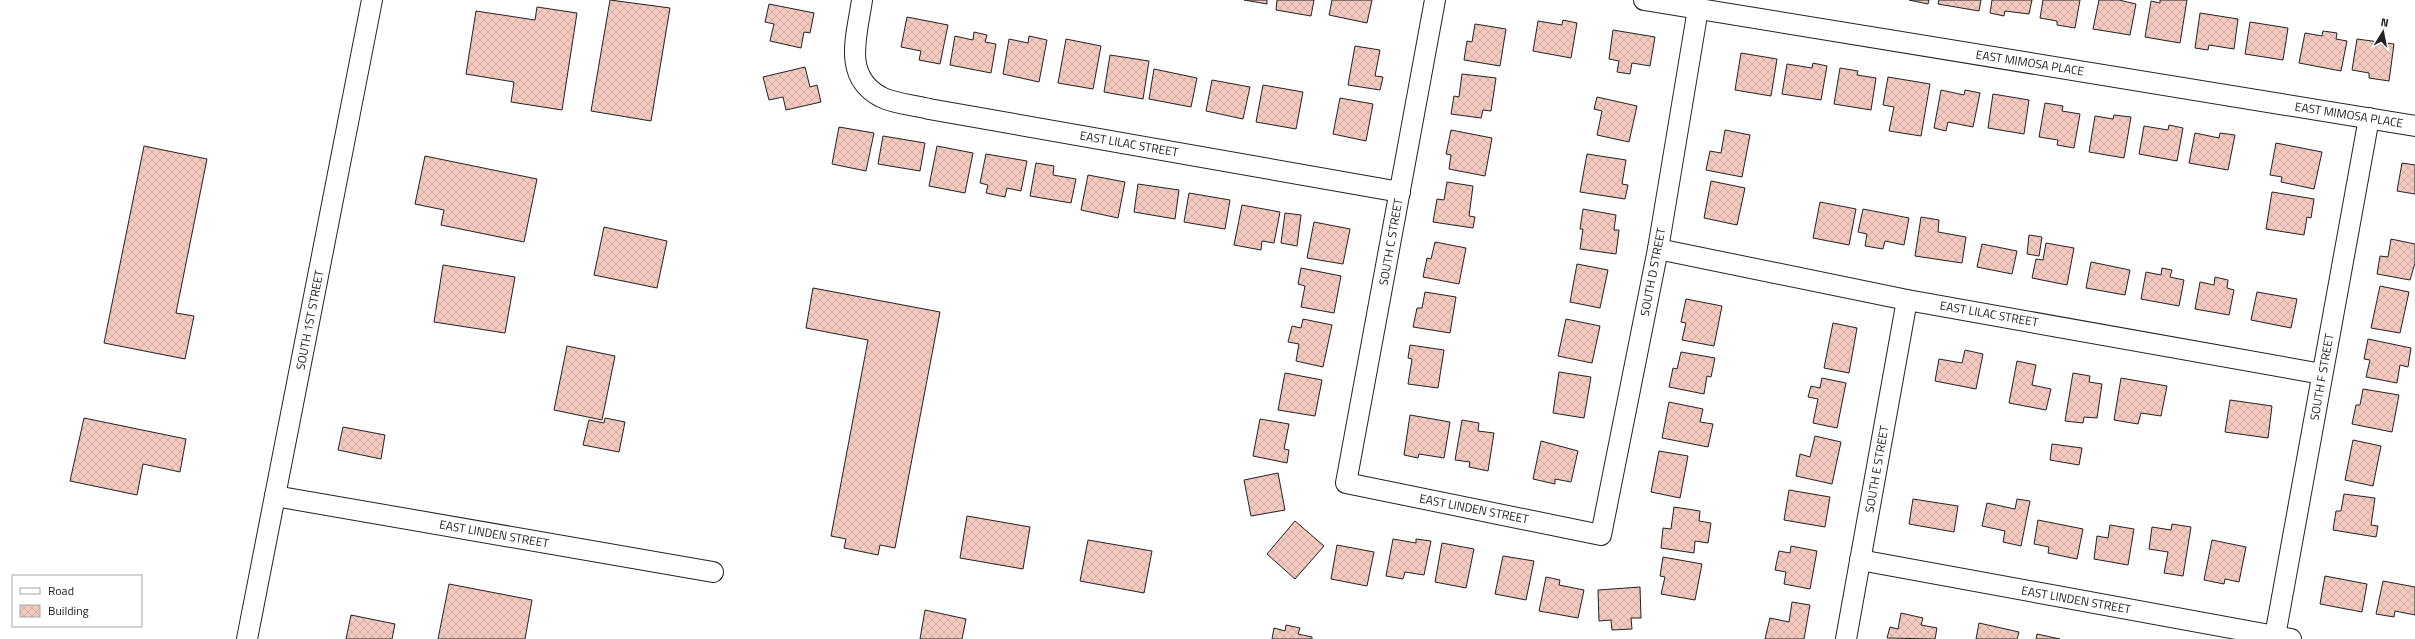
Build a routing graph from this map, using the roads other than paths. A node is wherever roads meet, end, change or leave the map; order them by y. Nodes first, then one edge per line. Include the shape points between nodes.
1 (372, 0) edge
2 (862, 0) edge
3 (1435, 0) edge
4 (1644, 0) edge
5 (1698, 9) junction
6 (2369, 118) junction
7 (2415, 126) edge
8 (1400, 192) junction
9 (1658, 250) junction
10 (1907, 300) junction
11 (2322, 374) junction
12 (1346, 483) joint
13 (275, 496) junction
14 (1601, 534) joint
15 (1860, 560) junction
16 (713, 572) dead end
17 (2283, 638) edge
18 (247, 639) edge
19 (1846, 639) edge

1 - 13 street, SOUTH 1ST STREET
2 - 8 street, EAST LILAC STREET via 854,63 863,84 882,97 929,109
3 - 8 street, SOUTH C STREET
4 - 5 street, EAST MIMOSA PLACE
5 - 6 street, EAST MIMOSA PLACE
5 - 9 street, SOUTH D STREET
6 - 7 street, EAST MIMOSA PLACE
6 - 11 street, SOUTH F STREET
8 - 12 street, SOUTH C STREET
9 - 10 street, EAST LILAC STREET
9 - 14 street, SOUTH D STREET
10 - 11 street, EAST LILAC STREET
10 - 15 street, SOUTH E STREET
11 - 17 street, SOUTH F STREET
12 - 14 street, EAST LINDEN STREET
13 - 16 street, EAST LINDEN STREET
13 - 18 street, SOUTH 1ST STREET
15 - 17 street, EAST LINDEN STREET
15 - 19 street, SOUTH E STREET

